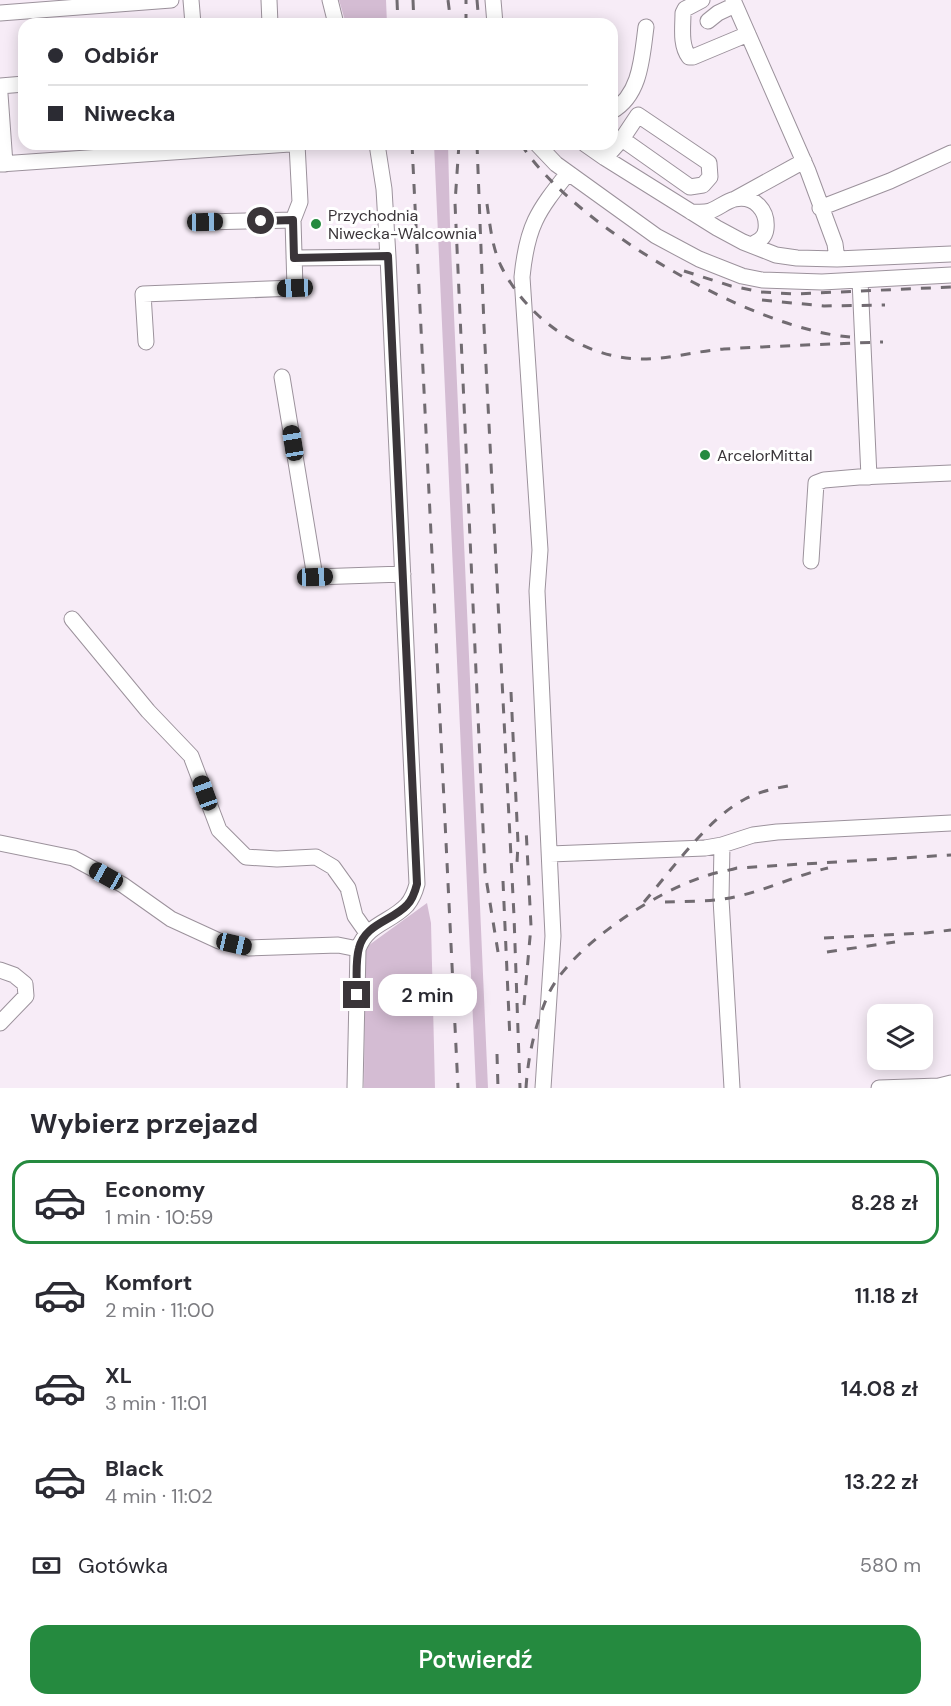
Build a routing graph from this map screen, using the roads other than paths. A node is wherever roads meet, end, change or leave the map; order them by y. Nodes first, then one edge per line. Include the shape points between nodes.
1 (171, 0) edge
2 (191, 0) edge
3 (269, 0) edge
4 (330, 0) edge
5 (493, 0) edge
6 (702, 0) edge
7 (734, 2) edge
8 (48, 4) edge
9 (9, 8) edge
10 (192, 18) edge
11 (270, 18) edge
12 (334, 18) edge
13 (494, 18) edge
14 (708, 21) dead end
15 (646, 27) dead end
16 (748, 34) junction
17 (18, 84) edge
18 (0, 86) edge
19 (0, 94) edge
20 (618, 107) edge
21 (622, 139) junction
22 (618, 143) edge
23 (204, 150) edge
24 (297, 150) edge
25 (378, 150) edge
26 (542, 150) edge
27 (594, 150) edge
28 (612, 150) edge
29 (951, 153) edge
30 (605, 158) junction
31 (2, 164) edge
32 (806, 166) junction
33 (568, 173) junction
34 (741, 199) junction
35 (820, 208) junction
36 (691, 212) junction
37 (293, 220) junction
38 (205, 222) dead end
39 (751, 245) junction
40 (951, 254) edge
41 (388, 256) junction
42 (294, 258) junction
43 (837, 259) junction
44 (951, 275) edge
45 (860, 280) junction
46 (146, 342) dead end
47 (282, 376) dead end
48 (951, 472) edge
49 (869, 477) junction
50 (811, 561) dead end
51 (403, 574) junction
52 (72, 619) dead end
53 (951, 823) edge
54 (0, 843) edge
55 (722, 845) junction
56 (550, 854) junction
57 (367, 933) junction
58 (358, 949) junction
59 (0, 970) edge
60 (0, 1023) edge
61 (951, 1083) edge
62 (355, 1088) edge
63 (543, 1088) edge
64 (732, 1088) edge
65 (879, 1088) edge

1 - 8 street
2 - 10 street
3 - 11 street
4 - 12 street
5 - 13 street
6 - 16 street via 683,13 683,44 689,57
7 - 14 street
7 - 16 street
8 - 9 street
15 - 20 street via 636,81
16 - 32 street
17 - 18 street
19 - 31 street
21 - 21 street via 638,115 709,163 710,177 703,185 690,187
21 - 22 street
23 - 31 street
24 - 37 street via 300,202
25 - 41 street
26 - 33 street
27 - 30 street
28 - 30 street
29 - 35 street
30 - 36 street
32 - 34 street
32 - 35 street
33 - 45 street via 656,236 720,268 762,280
33 - 56 street via 531,225 522,277 540,550 537,591
34 - 36 street via 711,211
34 - 39 street via 756,202 766,220 762,240
35 - 43 street
36 - 39 street
37 - 38 street
37 - 42 street
39 - 43 street via 776,255
40 - 43 street
41 - 42 street
41 - 51 street
42 - 46 street via 295,288 143,294
44 - 45 street
45 - 49 street
47 - 51 street via 315,577
48 - 49 street
49 - 50 street via 816,483
51 - 57 street via 417,884 405,907
52 - 57 street via 191,756 219,830 246,857 316,857 333,867 348,888 355,916
53 - 55 street via 777,832
54 - 58 street via 73,858 123,885 171,919 219,940 249,948 338,945
55 - 56 street
55 - 64 street
56 - 63 street via 553,936
57 - 58 street
58 - 62 street
59 - 60 street via 25,984 26,996
61 - 65 street

